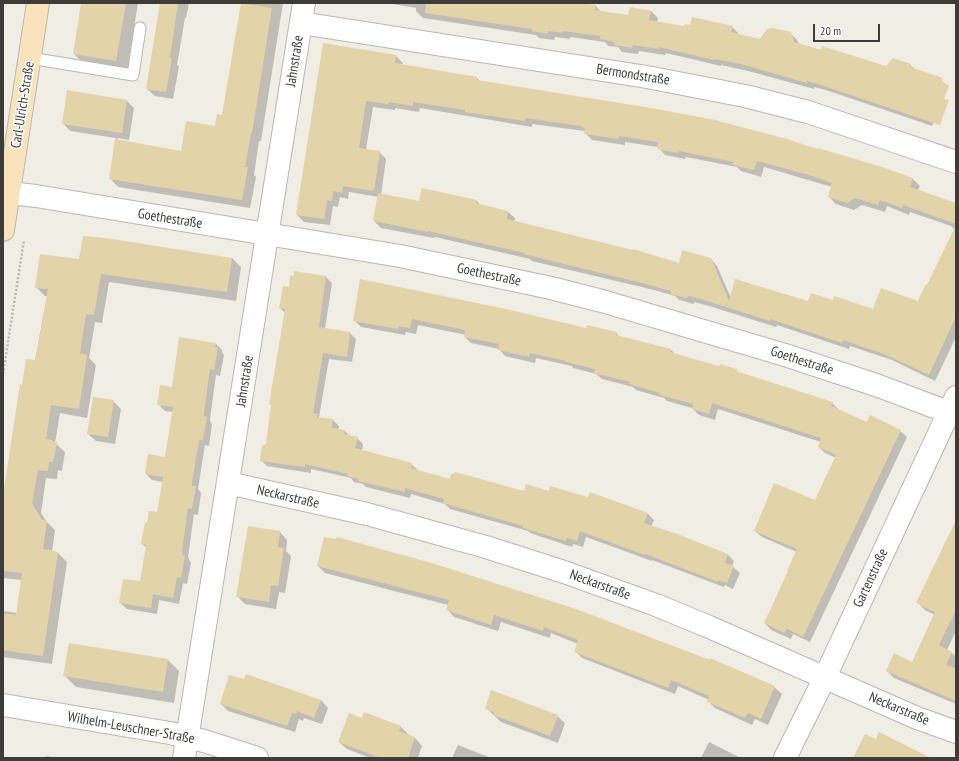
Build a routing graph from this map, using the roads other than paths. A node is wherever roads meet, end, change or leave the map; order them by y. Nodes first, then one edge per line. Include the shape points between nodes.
1 (38, 3) edge
2 (303, 13) edge
3 (140, 28) dead end
4 (30, 58) junction
5 (956, 162) edge
6 (9, 193) junction
7 (3, 230) edge
8 (268, 234) junction
9 (954, 408) edge
10 (228, 483) junction
11 (825, 677) junction
12 (3, 705) edge
13 (956, 732) edge
14 (186, 748) edge
15 (257, 758) edge
16 (785, 758) edge

1 - 4 main road, Carl-Ulrich-Straße
2 - 5 street, Bermondstraße via 745,96 808,112
2 - 8 street, Jahnstraße
3 - 4 lane via 133,75
4 - 6 main road, Carl-Ulrich-Straße
6 - 7 main road, Carl-Ulrich-Straße
6 - 8 street, Goethestraße
8 - 9 street, Goethestraße via 408,257 551,288 694,327
8 - 10 street, Jahnstraße
9 - 11 street, Gartenstraße
10 - 11 street, Neckarstraße via 374,516 564,572 656,605
10 - 14 street, Jahnstraße
11 - 13 street, Neckarstraße via 917,718
11 - 16 street, Gartenstraße
12 - 14 street, Wilhelm-Leuschner-Straße via 148,729
14 - 15 street, Wilhelm-Leuschner-Straße

